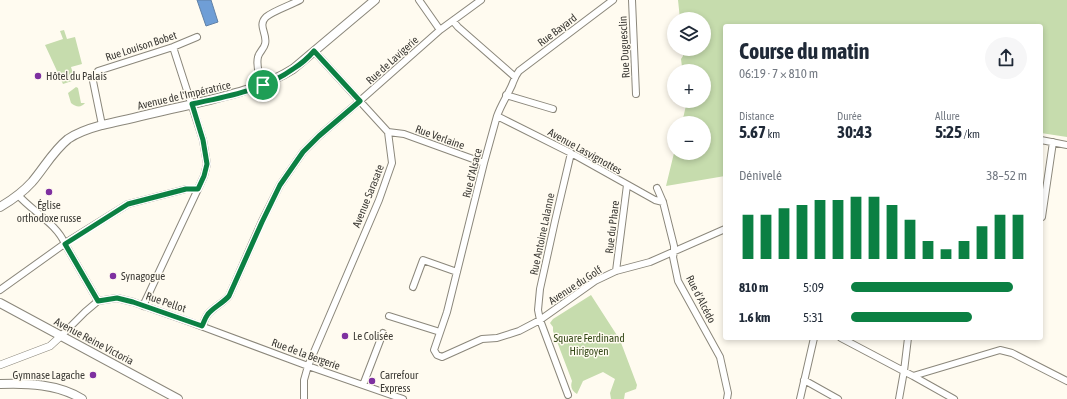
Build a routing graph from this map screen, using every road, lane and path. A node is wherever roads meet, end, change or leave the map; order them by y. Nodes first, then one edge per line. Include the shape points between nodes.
1 (300, 0) edge
2 (375, 0) edge
3 (419, 0) edge
4 (481, 0) edge
5 (613, 0) edge
6 (632, 0) edge
7 (454, 21) junction
8 (440, 30) junction
9 (197, 37) dead end
10 (173, 47) junction
11 (314, 51) junction
12 (515, 77) junction
13 (263, 85) junction
14 (636, 94) dead end
15 (506, 95) junction
16 (360, 101) junction
17 (192, 104) junction
18 (553, 109) dead end
19 (497, 116) junction
20 (102, 124) junction
21 (388, 132) junction
22 (1043, 140) edge
23 (1053, 142) junction
24 (1067, 145) edge
25 (571, 153) junction
26 (484, 163) junction
27 (627, 186) junction
28 (657, 188) dead end
29 (198, 189) junction
30 (18, 195) junction
31 (663, 202) junction
32 (0, 207) edge
33 (1043, 210) edge
34 (723, 230) edge
35 (65, 244) junction
36 (674, 252) junction
37 (616, 271) junction
38 (457, 272) junction
39 (413, 287) dead end
40 (0, 290) edge
41 (98, 301) junction
42 (0, 303) edge
43 (143, 306) junction
44 (389, 316) dead end
45 (540, 320) junction
46 (202, 326) junction
47 (440, 332) junction
48 (383, 333) dead end
49 (62, 335) junction
50 (814, 340) edge
51 (845, 340) edge
52 (908, 340) edge
53 (438, 355) joint
54 (0, 365) edge
55 (308, 366) junction
56 (904, 371) junction
57 (913, 376) junction
58 (804, 380) junction
59 (1067, 381) edge
60 (0, 384) edge
61 (363, 385) junction
62 (566, 397) edge
63 (82, 399) edge
64 (178, 399) edge
65 (304, 399) edge
66 (403, 399) edge
67 (574, 399) edge
68 (727, 399) edge
69 (800, 399) edge
70 (838, 399) edge
71 (899, 399) edge
72 (954, 399) edge

1 - 13 street via 264,19 262,25 266,38 258,57
2 - 11 main road, Avenue de l'Impératrice
3 - 8 street
4 - 7 street, Rue de Lavigerie
5 - 12 street, Rue Bayard via 519,71
6 - 14 street, Rue Duguesclin
7 - 8 street, Rue de Lavigerie
7 - 12 street
8 - 16 street, Rue de Lavigerie
9 - 10 street, Rue Louison Bobet
10 - 17 street
10 - 20 street, Rue Louison Bobet via 98,71 93,81
11 - 13 main road, Avenue de l'Impératrice via 283,76
11 - 16 street
12 - 15 street, Rue d'Alsace
13 - 17 main road, Avenue de l'Impératrice
15 - 18 street
15 - 19 street, Rue d'Alsace
16 - 21 street
16 - 46 street, Rue de Lavigerie via 303,152 280,185 229,296 209,313
17 - 20 main road, Avenue de l'Impératrice
17 - 29 street via 207,164
19 - 25 street, Avenue Lasvignottes
19 - 26 street, Rue d'Alsace
20 - 30 main road, Avenue de l'Impératrice via 69,138
21 - 26 street, Rue Verlaine via 404,134
21 - 55 street, Avenue Sarasate via 392,163 379,200
22 - 23 street
23 - 24 street
23 - 33 street
25 - 27 street, Avenue Lasvignottes
25 - 45 street, Rue Antoine Lalanne via 540,289
26 - 38 street, Rue d'Alsace
27 - 31 street, Avenue Lasvignottes
27 - 37 street, Rue du Phare
28 - 31 street
29 - 35 street via 186,189 128,204
29 - 43 street
30 - 32 main road, Avenue de l'Impératrice
30 - 35 street via 52,224
31 - 36 street
34 - 36 street, Avenue du Golf
35 - 40 street
35 - 41 street
36 - 37 street, Avenue du Golf via 650,262
36 - 68 street, Rue d'Alcédo via 678,280 720,357
37 - 45 street, Avenue du Golf via 595,281
38 - 39 street via 423,260
38 - 47 street, Rue d'Alsace
41 - 43 street, Rue Pellot via 117,298
41 - 49 street
42 - 49 main road, Avenue Reine Victoria
43 - 46 street, Rue Pellot
44 - 47 street
45 - 53 street, Avenue du Golf via 519,332 482,339 442,357
45 - 62 street, Rue Antoine Lalanne
46 - 55 street, Rue de la Bergerie
47 - 53 street, Rue d'Alsace via 434,350
48 - 61 street
49 - 54 street via 50,346
49 - 64 main road, Avenue Reine Victoria
50 - 58 street
51 - 56 street
52 - 56 street
55 - 61 street, Rue de la Bergerie
55 - 65 street, Avenue Sarasate via 304,380
56 - 57 street
56 - 71 street
57 - 59 street via 1000,350 1012,353
57 - 72 street
58 - 69 street
58 - 70 street
60 - 63 main road via 18,383 53,387
61 - 66 street, Rue de la Bergerie
62 - 67 street

